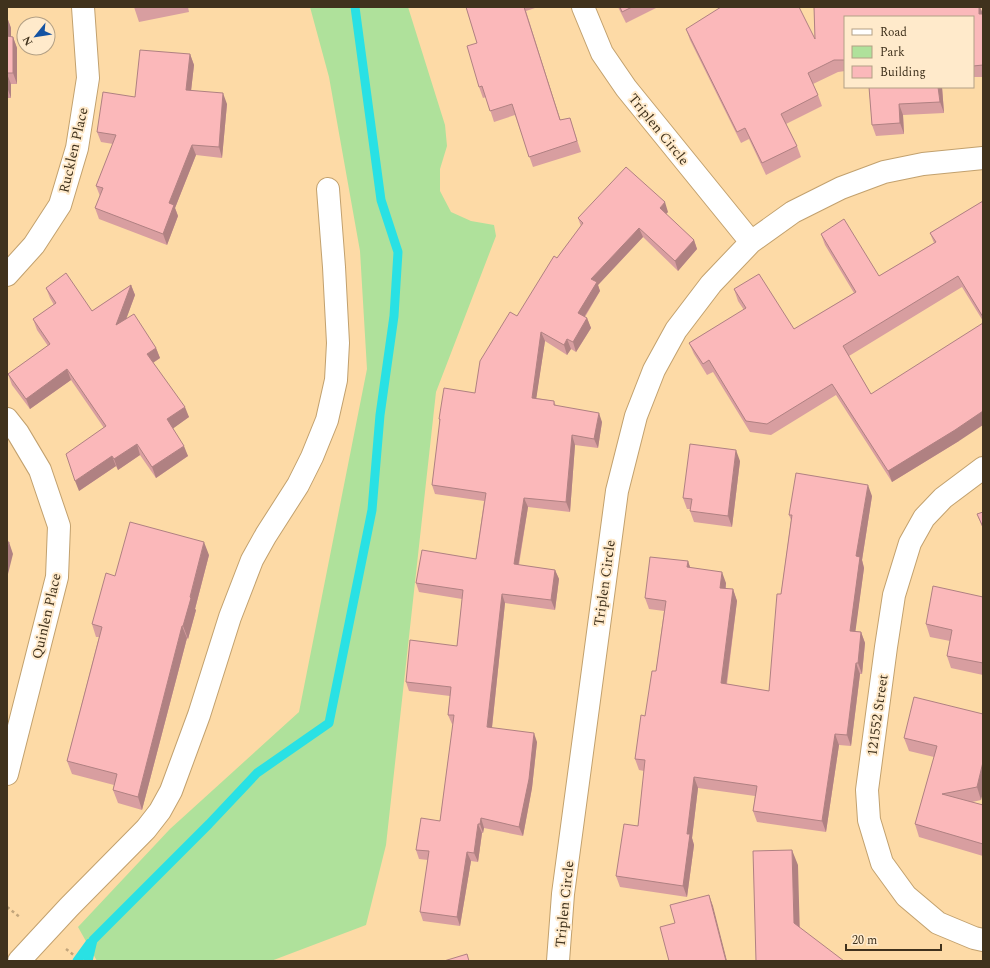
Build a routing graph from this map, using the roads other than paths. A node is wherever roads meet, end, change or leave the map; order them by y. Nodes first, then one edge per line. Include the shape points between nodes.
1 (83, 7) edge
2 (583, 7) edge
3 (983, 158) edge
4 (328, 189) dead end
5 (751, 242) junction
6 (7, 275) edge
7 (7, 419) edge
8 (983, 468) edge
9 (7, 774) edge
10 (983, 940) edge
11 (18, 961) edge
12 (558, 961) edge

1 - 6 street, Rucklen Place via 88,78 77,148 60,205 34,245
2 - 5 street, Triplen Circle via 602,53 626,88
3 - 5 street, Triplen Circle via 923,164 877,175 841,188 792,212
4 - 11 street via 338,343 336,380 327,420 298,485 252,560 230,617 199,715 160,811 146,829
5 - 12 street, Triplen Circle via 711,284 676,330 654,370 636,416 617,491 563,894
7 - 9 street, Quinlen Place via 40,470 59,526 57,578
8 - 10 street, 121552 Street via 943,498 924,518 910,543 894,595 867,790 869,820 882,863 906,896 938,923

